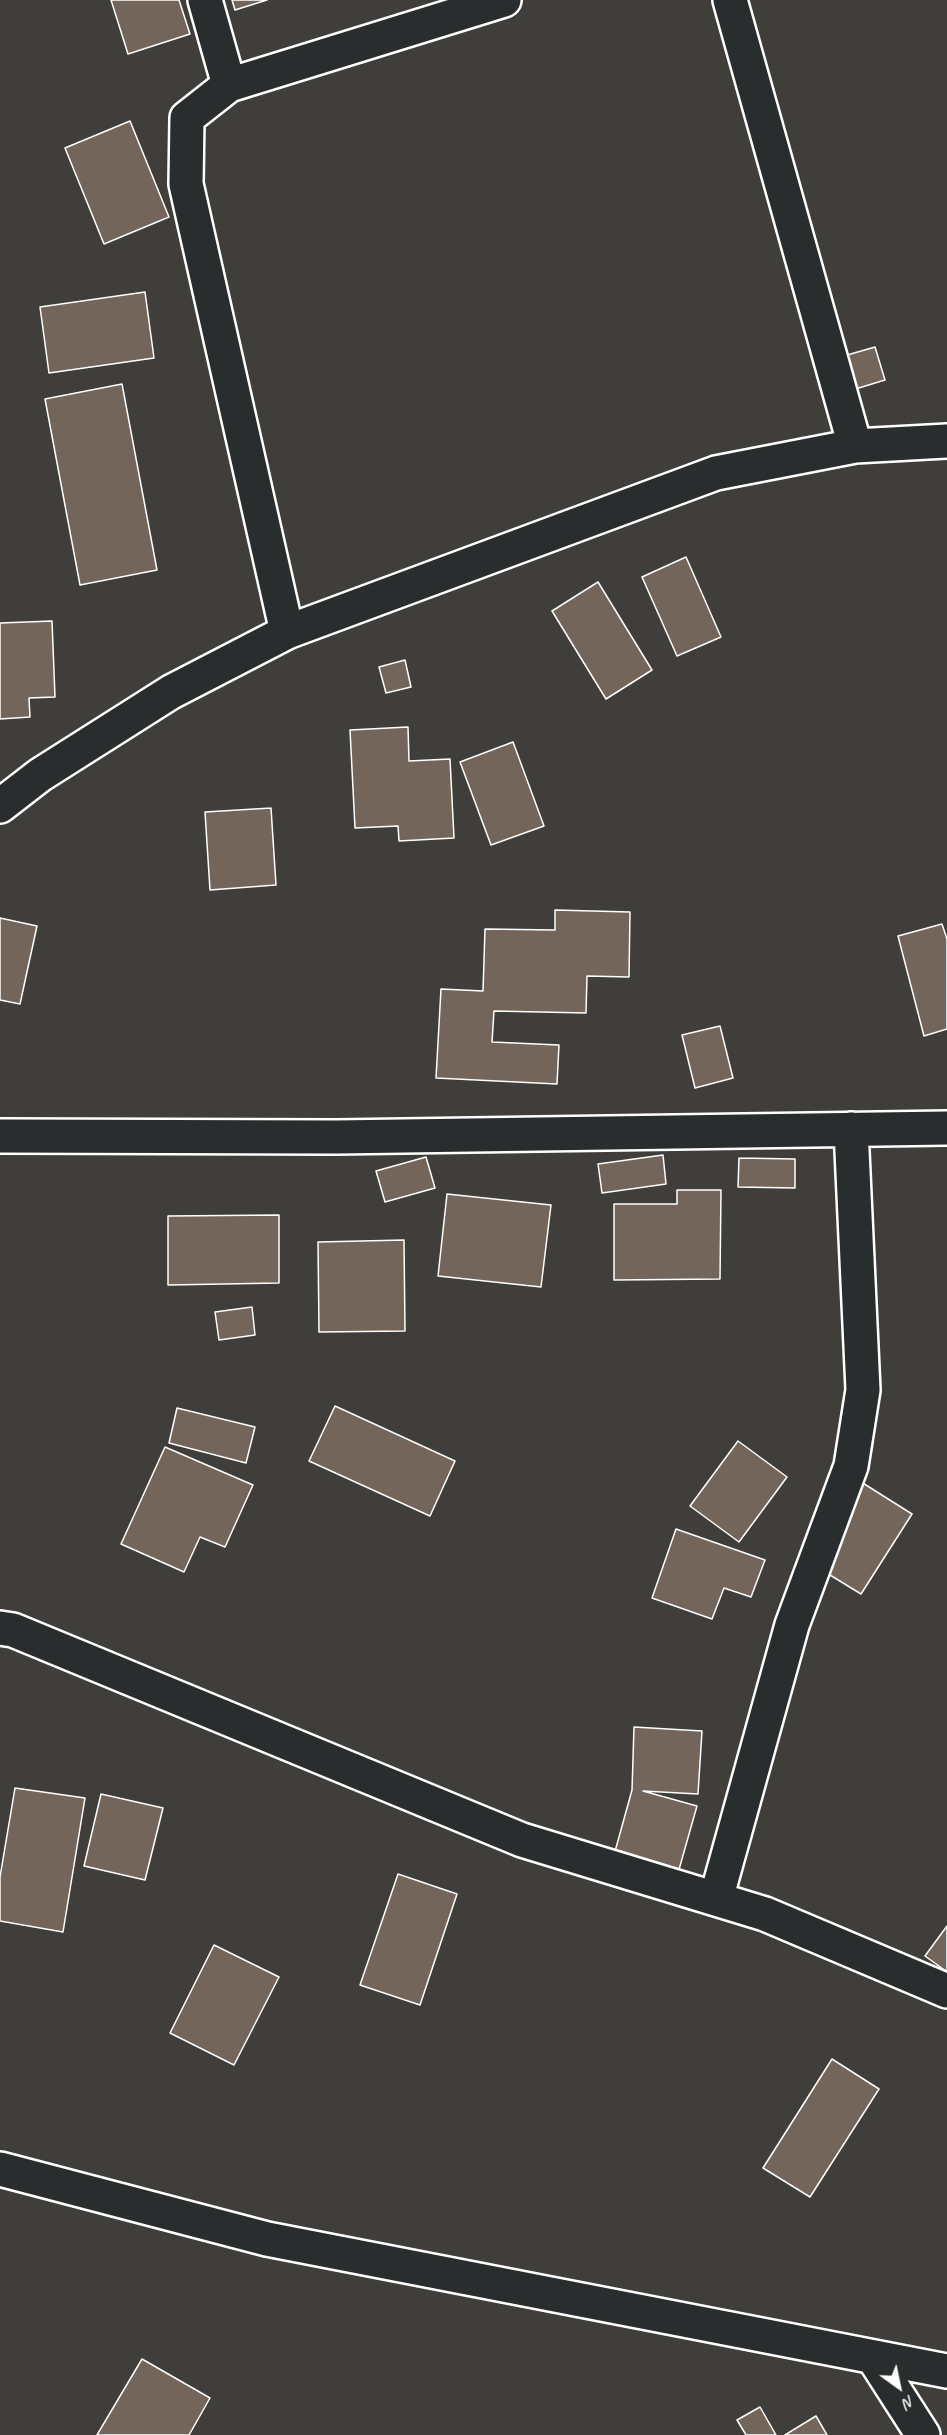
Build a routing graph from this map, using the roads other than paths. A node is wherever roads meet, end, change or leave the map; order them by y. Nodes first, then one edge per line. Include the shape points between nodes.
1 (205, 0) edge
2 (504, 0) edge
3 (730, 0) edge
4 (229, 85) junction
5 (947, 441) edge
6 (855, 446) junction
7 (288, 632) junction
8 (0, 806) edge
9 (947, 1128) edge
10 (851, 1130) junction
11 (0, 1136) edge
12 (0, 1628) edge
13 (716, 1899) junction
14 (947, 1991) edge
15 (0, 2169) edge
16 (873, 2357) junction
17 (947, 2371) edge
18 (923, 2435) edge

1 - 4 street
2 - 4 street
3 - 6 street
4 - 7 street via 187,118 186,184
5 - 6 street
6 - 7 street via 716,473
7 - 8 street via 171,692 40,775
9 - 10 street
10 - 11 street via 336,1137
10 - 13 street via 863,1390 851,1466 792,1625
12 - 13 street via 13,1630 522,1840
13 - 14 street via 765,1914
15 - 16 street via 267,2239
16 - 17 street
16 - 18 street

